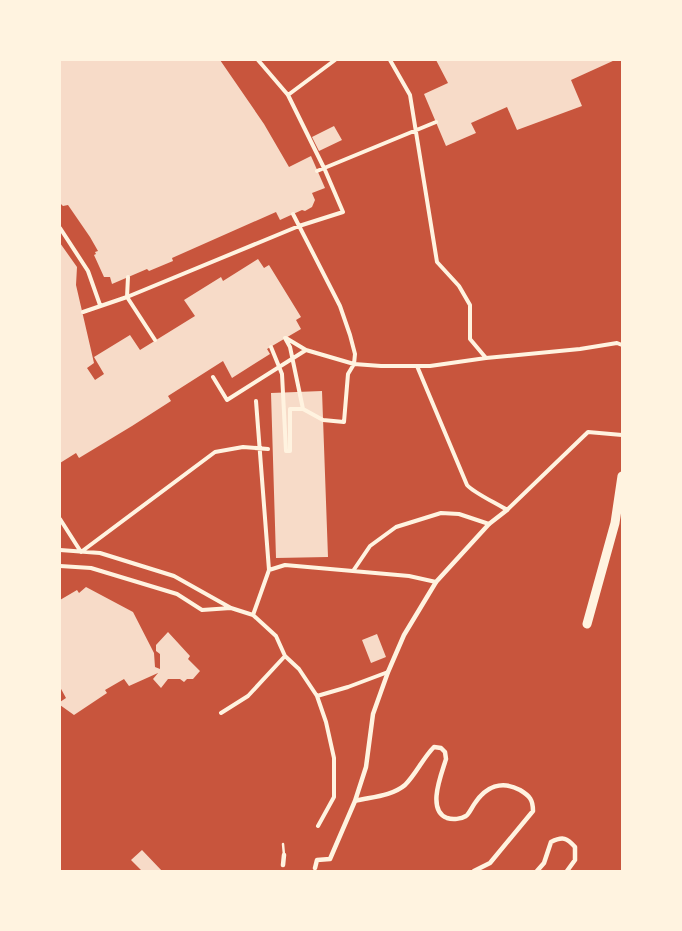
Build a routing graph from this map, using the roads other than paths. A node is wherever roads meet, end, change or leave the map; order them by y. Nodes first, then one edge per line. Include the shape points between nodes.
1 (258, 60) edge
2 (335, 60) edge
3 (390, 60) edge
4 (288, 95) junction
5 (436, 122) dead end
6 (318, 171) dead end
7 (293, 214) dead end
8 (299, 226) junction
9 (60, 228) edge
10 (128, 276) dead end
11 (127, 297) junction
12 (100, 305) junction
13 (83, 312) dead end
14 (155, 340) dead end
15 (622, 345) edge
16 (271, 347) dead end
17 (306, 350) junction
18 (486, 358) junction
19 (354, 364) junction
20 (417, 366) junction
21 (213, 377) dead end
22 (256, 401) dead end
23 (303, 409) junction
24 (622, 435) edge
25 (260, 449) junction
26 (268, 449) dead end
27 (622, 476) edge
28 (507, 510) junction
29 (60, 519) edge
30 (489, 524) junction
31 (60, 550) edge
32 (81, 552) junction
33 (60, 566) edge
34 (269, 570) junction
35 (353, 571) junction
36 (436, 582) junction
37 (231, 608) junction
38 (253, 615) junction
39 (587, 624) dead end
40 (284, 656) junction
41 (388, 672) junction
42 (317, 696) junction
43 (221, 713) dead end
44 (355, 801) junction
45 (318, 826) dead end
46 (283, 844) dead end
47 (284, 855) joint
48 (283, 865) dead end
49 (315, 868) dead end
50 (474, 871) edge
51 (537, 871) edge
52 (567, 871) edge

1 - 4 street
2 - 4 street
3 - 18 street via 410,94 437,262 459,286 470,305 470,339
4 - 8 street via 343,212
5 - 6 street
7 - 8 street
8 - 11 street
8 - 19 street via 340,306 355,354
9 - 12 street via 88,271
10 - 11 street
11 - 12 street
11 - 14 street
12 - 13 street
15 - 18 street
16 - 23 street via 282,374 286,451 290,451 290,409
17 - 19 street
17 - 21 street via 227,400
17 - 23 street via 286,338
18 - 20 street
19 - 20 street
19 - 23 street via 348,374 344,422 323,420
20 - 28 street via 467,485
22 - 25 street
24 - 28 street via 588,432
25 - 26 street
25 - 32 street via 243,447 215,452
25 - 34 street
27 - 39 highway via 615,523
28 - 30 street
29 - 32 street
30 - 35 street via 458,514 441,513 396,527 370,546
30 - 36 street
31 - 32 street
32 - 37 street via 100,553 174,576
33 - 37 street via 91,568 177,594 202,610
34 - 35 street via 285,565
34 - 38 street
35 - 36 street
36 - 41 street via 404,635
37 - 38 street
38 - 40 street via 276,636
40 - 42 street via 299,669
40 - 43 street via 248,696
41 - 42 street
41 - 44 street via 373,714 366,767
42 - 45 street via 334,758 334,797
44 - 49 street via 330,859 317,860
44 - 50 street via 397,790 434,747 441,748 446,758 435,799 439,811 446,818 466,816 488,788 514,787 528,794 533,802 533,811 490,863
46 - 47 lane
47 - 48 street
51 - 52 street via 544,863 551,842 560,837 568,839 576,847 575,860

